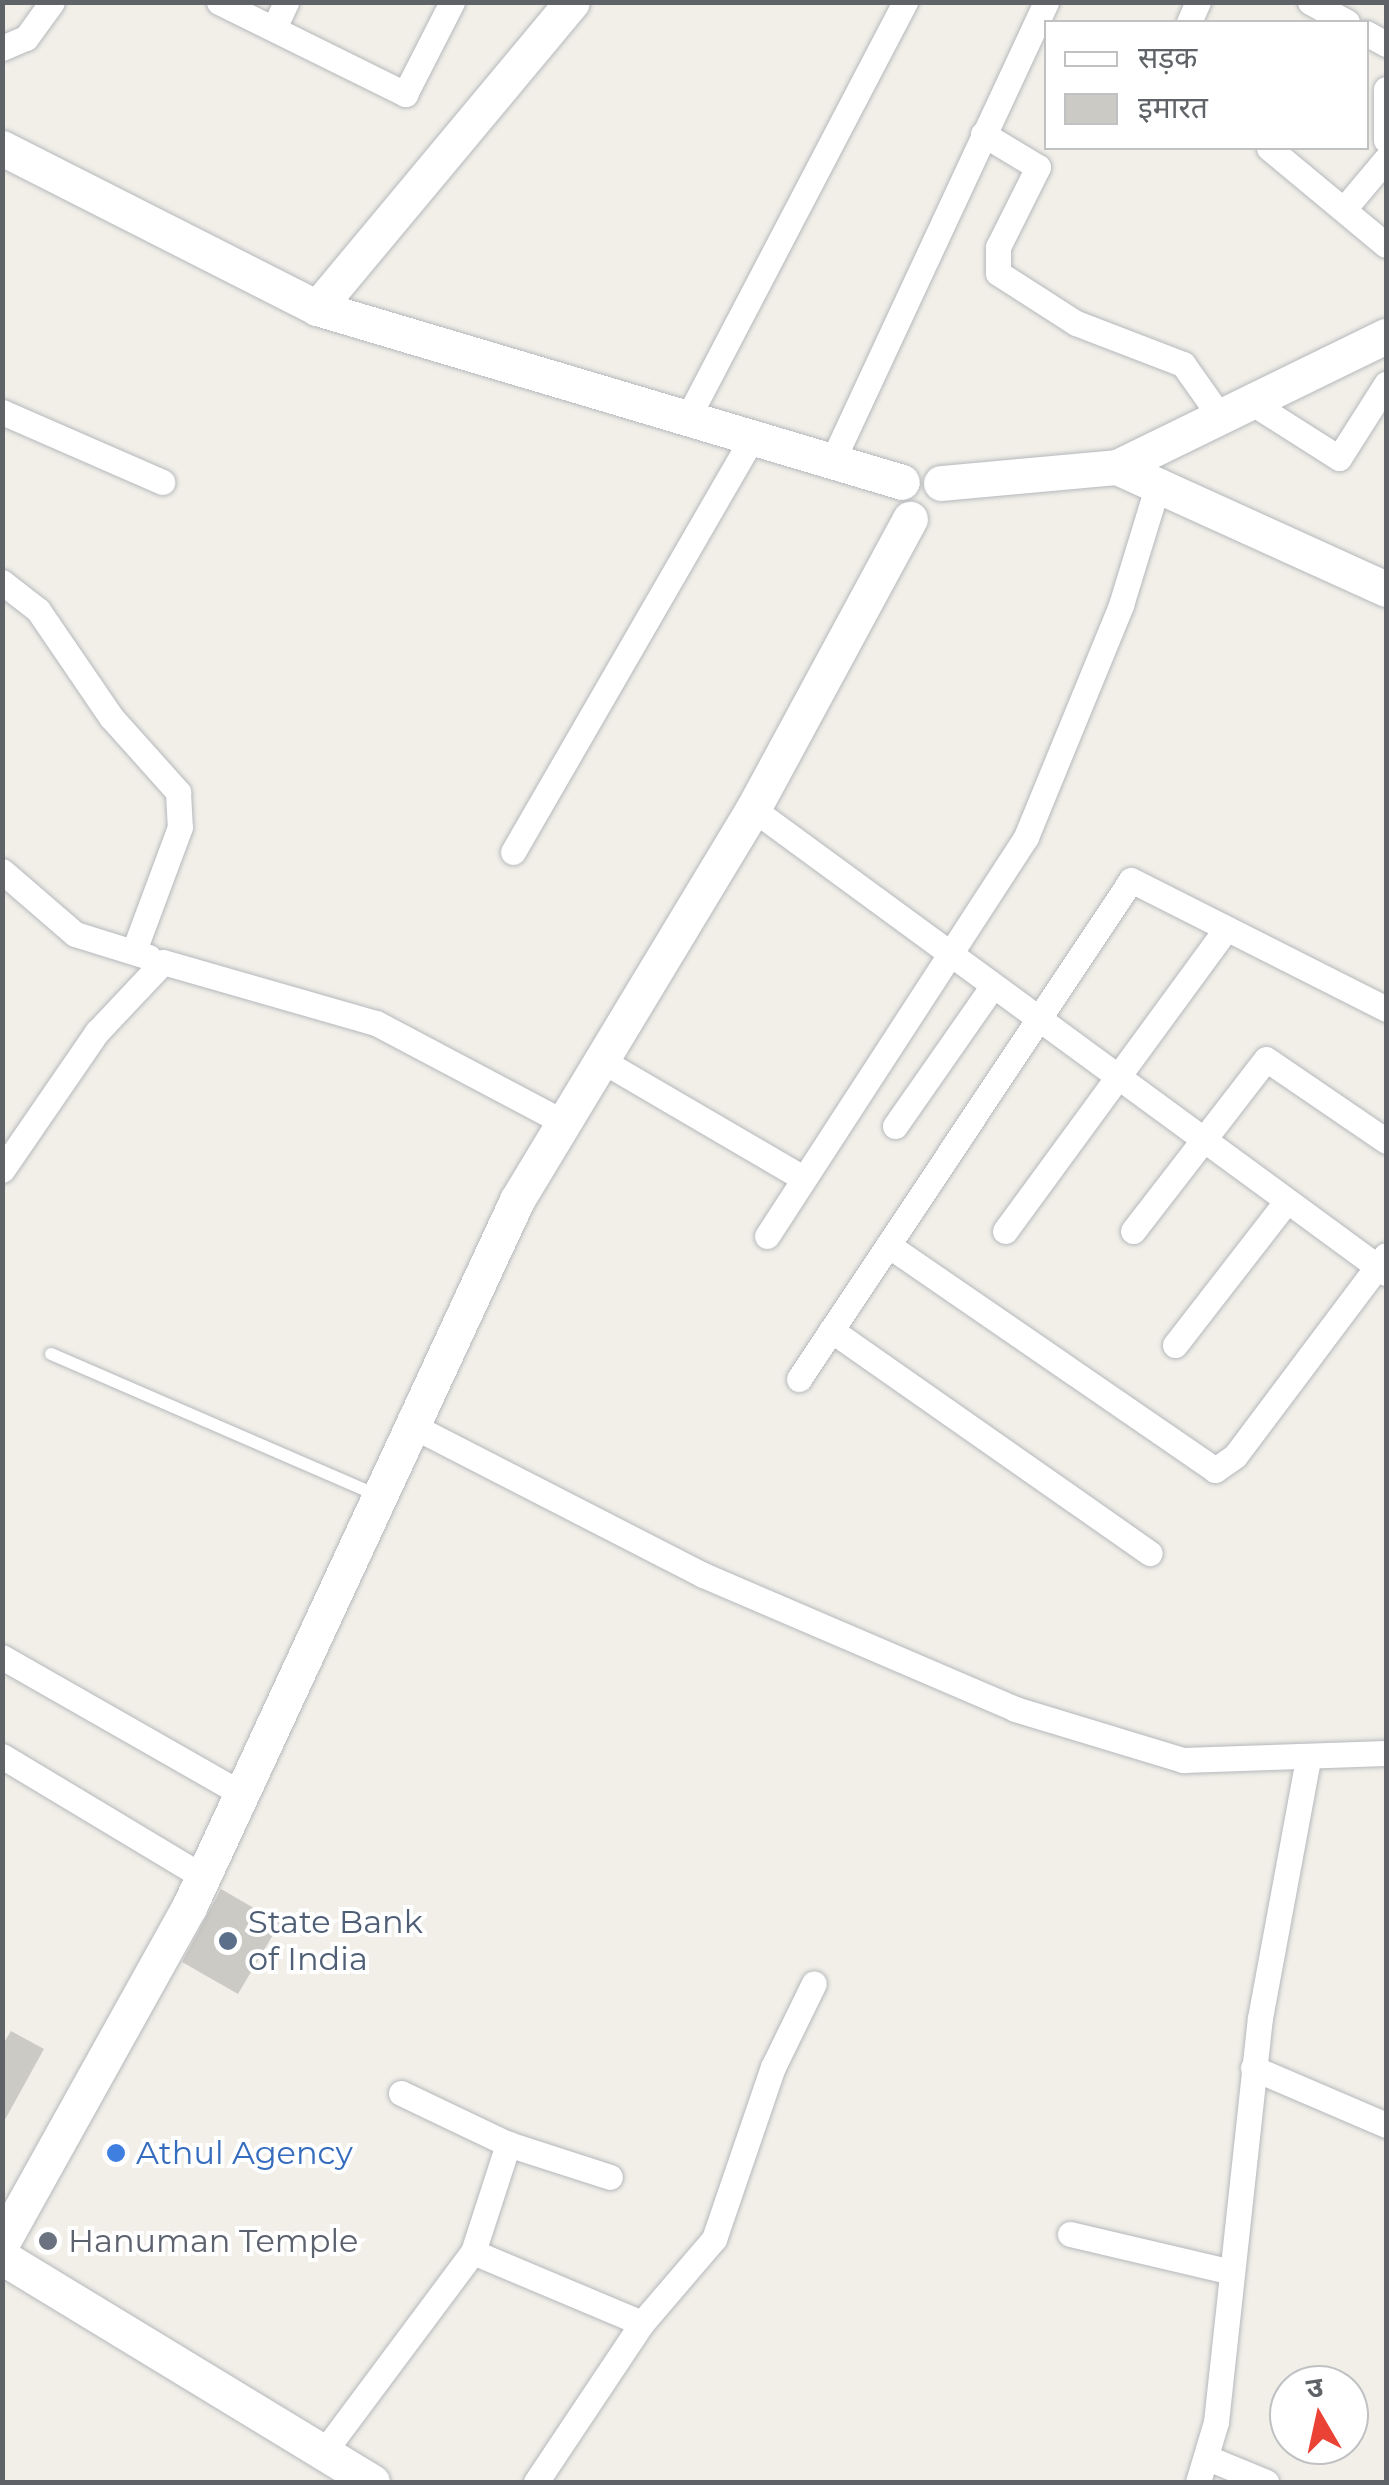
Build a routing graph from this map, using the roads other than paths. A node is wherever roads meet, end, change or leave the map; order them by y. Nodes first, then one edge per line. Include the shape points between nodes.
1 (52, 2) edge
2 (218, 2) edge
3 (286, 2) edge
4 (452, 2) edge
5 (572, 2) edge
6 (1310, 2) edge
7 (901, 4) edge
8 (1043, 19) edge
9 (1343, 20) edge
10 (274, 28) junction
11 (2, 48) edge
12 (1386, 90) edge
13 (983, 134) junction
14 (1386, 140) edge
15 (2, 148) edge
16 (1271, 150) edge
17 (1386, 159) edge
18 (1344, 209) junction
19 (1386, 245) edge
20 (317, 308) junction
21 (1386, 336) edge
22 (1386, 384) edge
23 (1231, 405) junction
24 (2, 412) edge
25 (686, 421) junction
26 (750, 441) junction
27 (831, 464) junction
28 (1117, 467) junction
29 (1158, 481) junction
30 (162, 482) dead end
31 (902, 482) junction
32 (941, 483) junction
33 (910, 519) junction
34 (2, 582) edge
35 (1386, 589) edge
36 (753, 808) junction
37 (513, 852) dead end
38 (2, 870) edge
39 (1226, 930) junction
40 (134, 951) junction
41 (948, 954) junction
42 (163, 962) junction
43 (992, 987) junction
44 (1386, 1009) edge
45 (1034, 1019) junction
46 (601, 1060) junction
47 (1119, 1076) junction
48 (564, 1122) junction
49 (895, 1126) dead end
50 (1386, 1141) edge
51 (1200, 1142) junction
52 (2, 1170) edge
53 (803, 1178) junction
54 (1286, 1202) junction
55 (1005, 1231) dead end
56 (1133, 1231) dead end
57 (767, 1236) dead end
58 (888, 1245) junction
59 (1384, 1265) edge
60 (831, 1330) junction
61 (1175, 1345) dead end
62 (50, 1354) dead end
63 (799, 1379) dead end
64 (413, 1426) junction
65 (380, 1497) junction
66 (1150, 1553) dead end
67 (2, 1658) edge
68 (1386, 1753) edge
69 (2, 1756) edge
70 (1308, 1758) junction
71 (242, 1794) junction
72 (202, 1877) junction
73 (814, 1983) dead end
74 (1253, 2068) junction
75 (402, 2093) dead end
76 (1386, 2125) edge
77 (508, 2144) junction
78 (610, 2176) dead end
79 (1070, 2234) dead end
80 (2, 2243) edge
81 (473, 2252) junction
82 (2, 2257) edge
83 (1228, 2271) junction
84 (642, 2324) junction
85 (324, 2453) junction
86 (1208, 2458) junction
87 (372, 2482) edge
88 (536, 2482) edge
89 (1198, 2482) edge
90 (1266, 2482) edge

1 - 11 street via 26,38
2 - 10 street
3 - 10 street
4 - 10 street via 405,94
5 - 20 street
6 - 9 street
7 - 25 street
8 - 13 street
12 - 14 street
13 - 23 street via 1038,166 998,247 998,274 1076,323 1183,364
13 - 27 street
15 - 20 street
16 - 18 street
17 - 18 street
18 - 19 street
20 - 25 street
21 - 23 street
22 - 23 street via 1340,458
23 - 28 street
24 - 30 street
25 - 26 street
26 - 27 street
26 - 37 street
27 - 31 street
28 - 29 street
28 - 32 street
29 - 35 street
29 - 41 street via 1121,606 1026,837
31 - 32 street via 926,474
31 - 33 street via 898,502
32 - 33 street via 940,513
33 - 36 street
34 - 40 street via 38,610 111,717 178,792 180,827
36 - 41 street
36 - 46 street
38 - 40 street via 75,934
39 - 44 street
39 - 45 street via 1131,880
39 - 47 street
40 - 42 street
41 - 43 street
41 - 53 street
42 - 48 street via 376,1023
42 - 52 street via 97,1032
43 - 45 street
43 - 49 street
45 - 47 street
45 - 58 street
46 - 48 street
46 - 53 street
47 - 51 street
47 - 55 street
48 - 64 street via 517,1200
50 - 51 street via 1266,1059
51 - 54 street
51 - 56 street
53 - 57 street
54 - 59 street
54 - 61 street
58 - 59 street via 1215,1470 1235,1456
58 - 60 street
60 - 63 street
60 - 66 street
62 - 65 lane
64 - 65 street
64 - 70 street via 703,1575 1015,1710 1183,1760
65 - 71 street
67 - 71 street
68 - 70 street
69 - 72 street
70 - 74 street
71 - 72 street
72 - 80 street
73 - 84 street via 774,2068 714,2239
74 - 76 street
74 - 83 street
75 - 77 street
77 - 78 street
77 - 81 street
79 - 83 street
81 - 84 street
81 - 85 street
82 - 85 street
83 - 86 street
84 - 88 street
85 - 87 street
86 - 89 street
86 - 90 street

